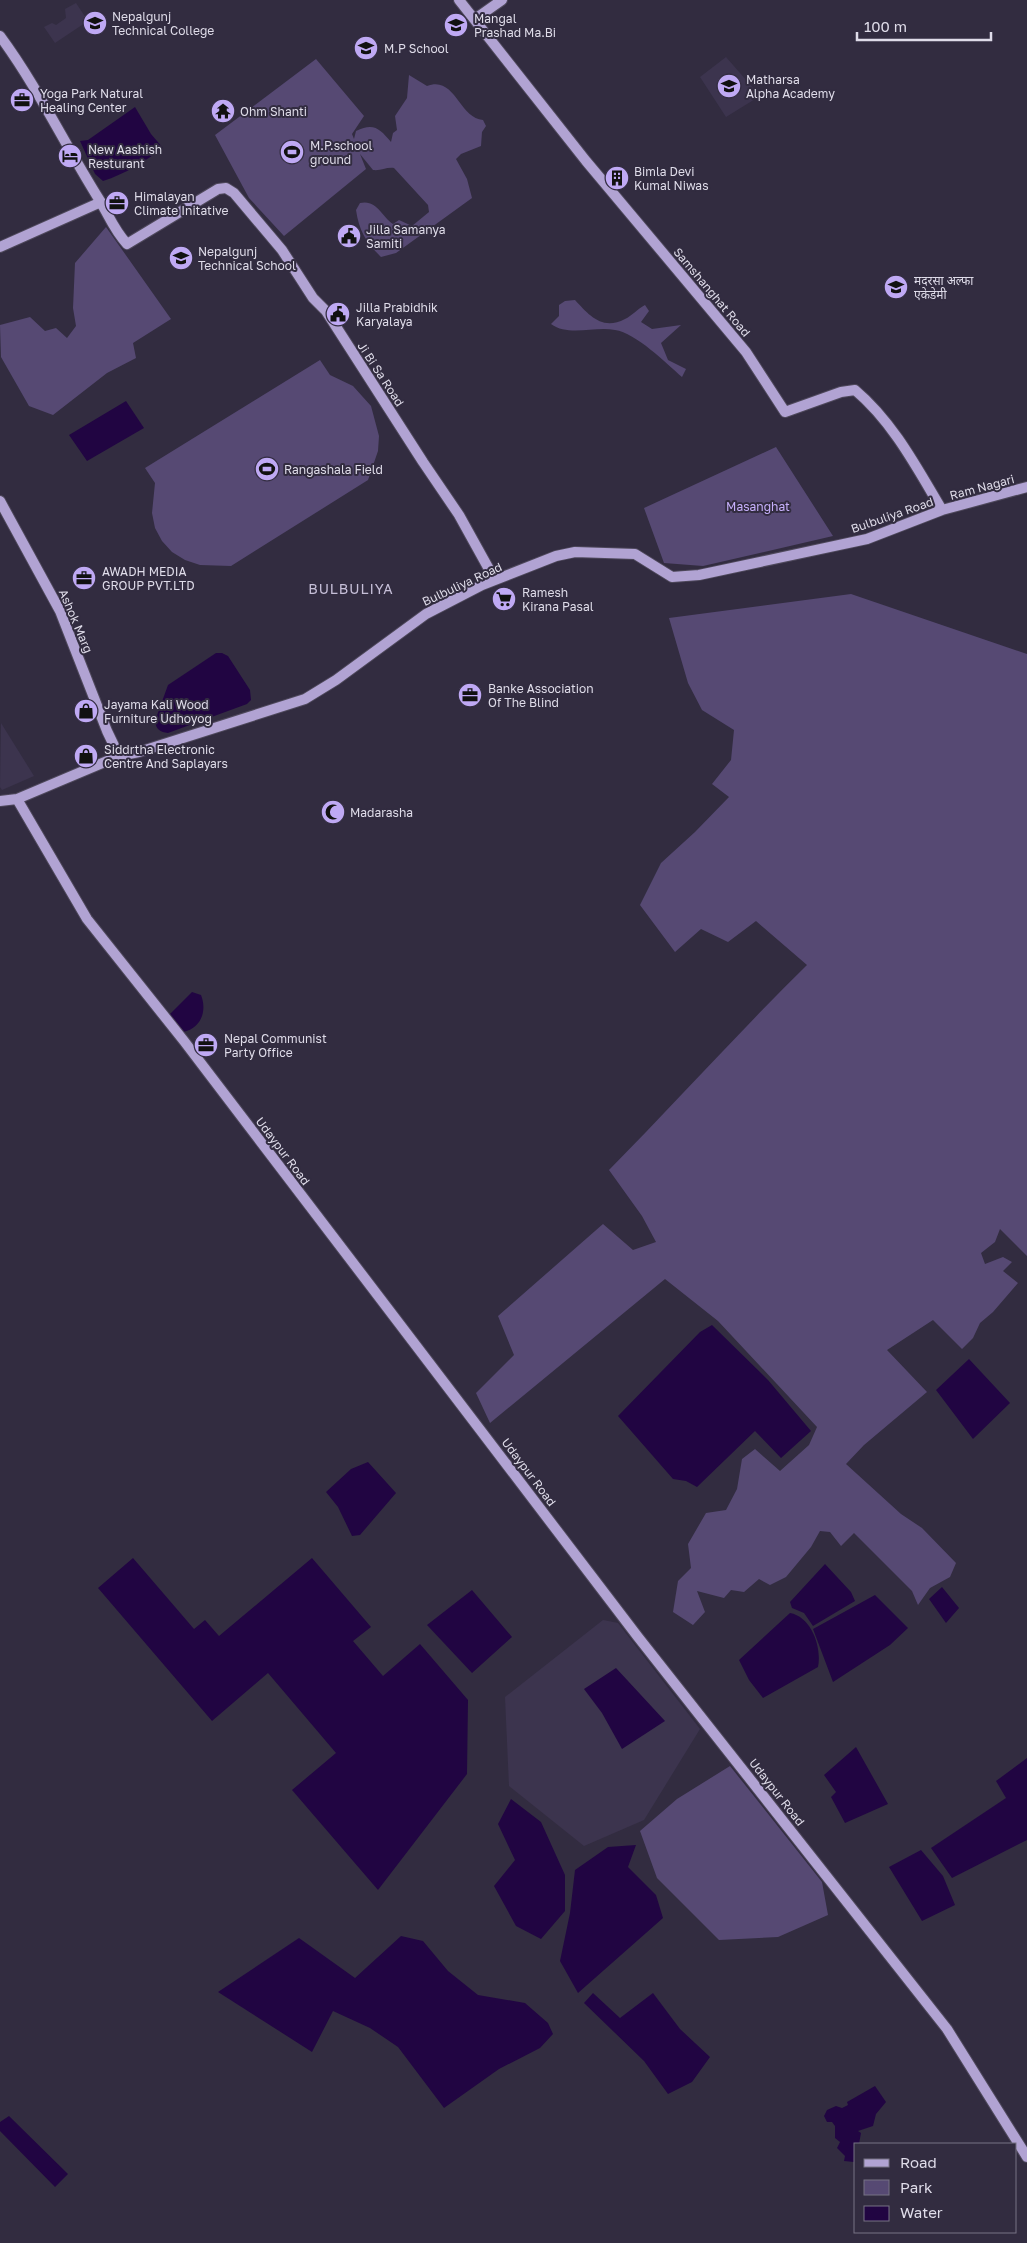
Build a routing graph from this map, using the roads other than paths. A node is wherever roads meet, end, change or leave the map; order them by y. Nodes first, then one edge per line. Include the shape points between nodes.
1 (459, 0) edge
2 (502, 0) edge
3 (474, 19) junction
4 (0, 36) edge
5 (101, 202) junction
6 (0, 247) edge
7 (1027, 487) edge
8 (0, 501) edge
9 (942, 510) junction
10 (495, 580) junction
11 (119, 756) junction
12 (17, 799) junction
13 (0, 801) edge
14 (1027, 2157) edge

1 - 3 street
2 - 3 street
3 - 9 street, Samshanghat Road via 586,161 746,352 785,412 855,390 878,413 911,458
4 - 5 street
5 - 6 street
5 - 10 street, Ji Bi Sa Road via 110,222 127,244 218,189 226,188 234,193 282,250 313,298 326,311 459,515
7 - 9 street, Ram Nagari
8 - 11 street, Ashok Marg via 60,611
9 - 10 street, Bulbuliya Road via 867,539 699,575 672,577 636,554 575,552 556,556
10 - 11 street, Bulbuliya Road via 426,614 305,699
11 - 12 street, Bulbuliya Road
12 - 13 street, Bulbuliya Road
12 - 14 street, Udaypur Road via 88,919 638,1637 947,2029

